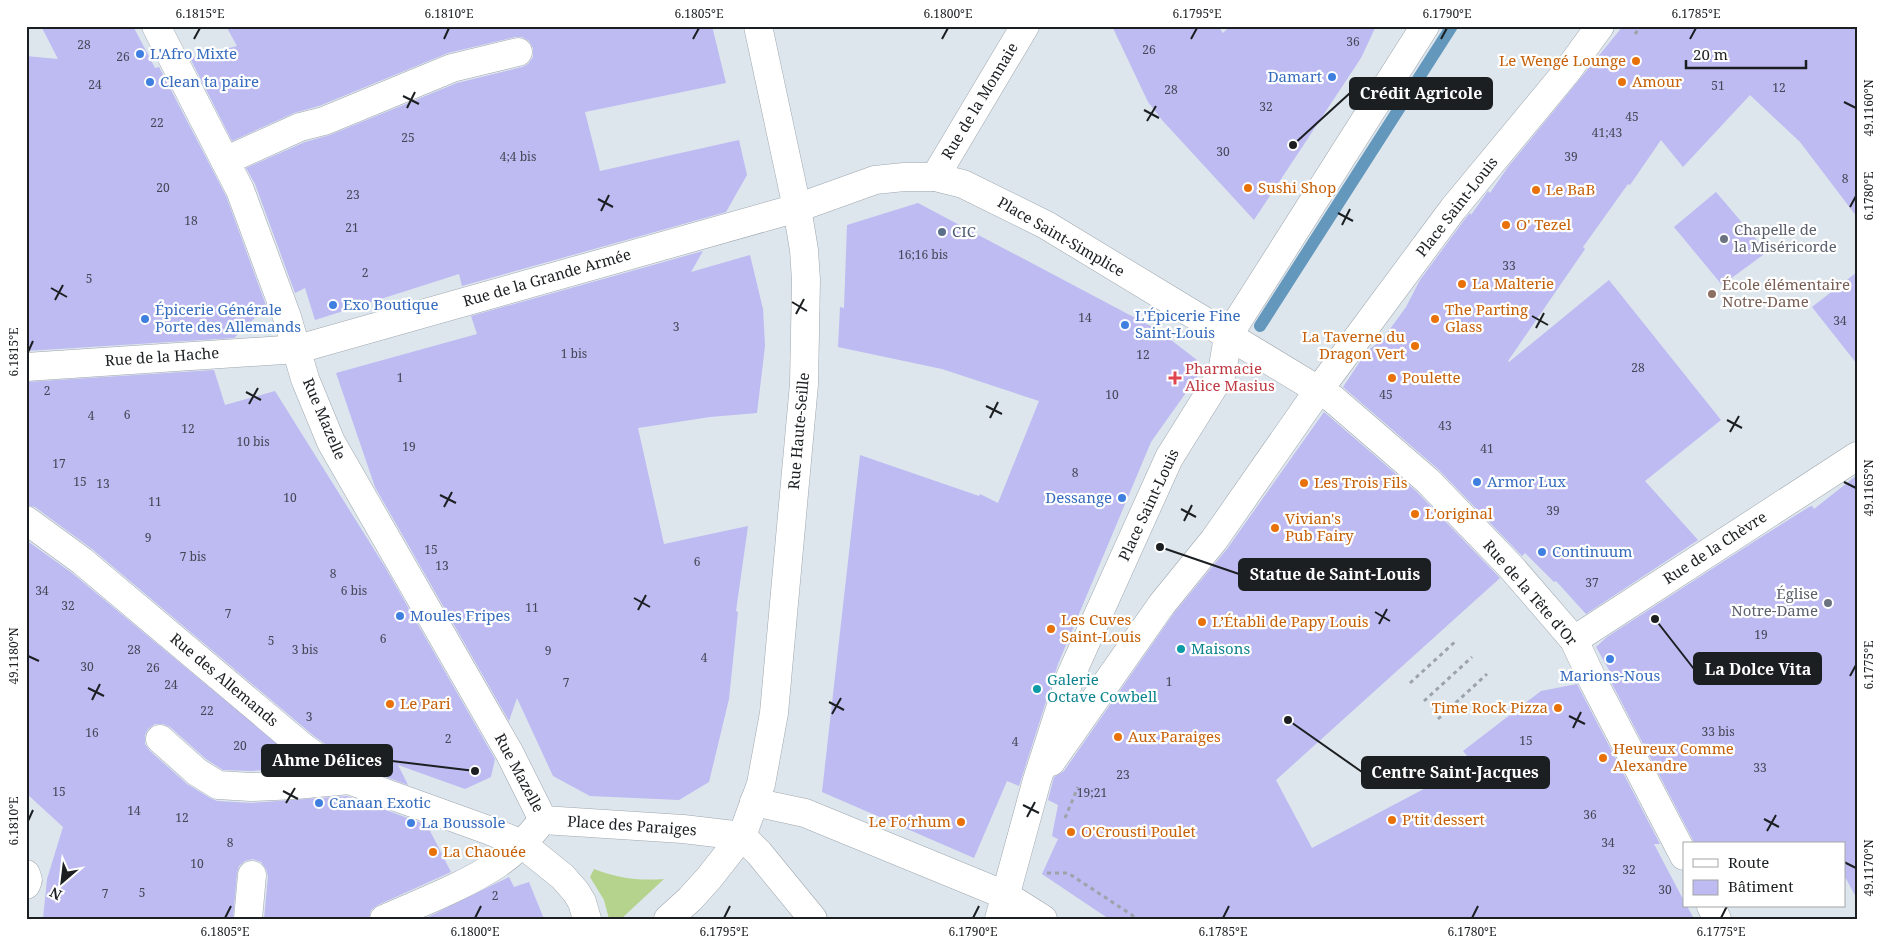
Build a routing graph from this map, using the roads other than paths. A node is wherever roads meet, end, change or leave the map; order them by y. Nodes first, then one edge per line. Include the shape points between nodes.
1 (156, 26) edge
2 (758, 26) edge
3 (1025, 26) edge
4 (1425, 26) edge
5 (1600, 26) edge
6 (518, 52) dead end
7 (226, 161) junction
8 (936, 177) junction
9 (797, 208) junction
10 (1228, 336) junction
11 (298, 349) junction
12 (26, 367) edge
13 (1325, 395) junction
14 (1857, 456) edge
15 (26, 520) edge
16 (1574, 640) junction
17 (160, 739) dead end
18 (349, 780) junction
19 (1038, 780) junction
20 (754, 802) junction
21 (543, 820) junction
22 (742, 836) junction
23 (522, 844) junction
24 (1683, 854) edge
25 (26, 874) edge
26 (252, 875) dead end
27 (26, 885) edge
28 (1002, 907) edge
29 (248, 919) edge
30 (384, 919) edge
31 (587, 919) edge
32 (668, 919) edge
33 (813, 919) edge
34 (1043, 919) edge

1 - 7 street, Rue Mazelle
2 - 9 street, Rue Haute-Seille
3 - 8 street, Rue de la Monnaie
4 - 10 street, Place Saint-Louis
5 - 13 street, Place Saint-Louis via 1568,70 1453,209
6 - 7 street via 452,68 324,121 300,127
7 - 11 street, Rue Mazelle via 240,190
8 - 9 street, Place Saint-Simplice via 875,180
8 - 10 street, Place Saint-Simplice via 964,184 1046,225
9 - 11 street, Rue de la Grande Armée
9 - 20 street, Rue Haute-Seille via 806,280 804,384 774,713 761,784
10 - 13 street
10 - 19 street, Place Saint-Louis via 1222,373 1169,458 1071,676
11 - 12 street, Rue de la Hache
11 - 21 street, Rue Mazelle via 331,442 509,752
13 - 16 street, Rue de la Tête d'Or via 1428,481 1511,567
13 - 19 street, Place Saint-Louis via 1162,604
14 - 16 street, Rue de la Chèvre
15 - 18 street, Rue des Allemands via 82,561 304,748
16 - 24 street, Rue de la Tête d'Or
17 - 18 street via 197,772 218,785 251,787
18 - 23 street, Rue des Allemands
19 - 28 street, Place Saint-Louis
20 - 22 street, Rue Haute-Seille
20 - 28 street via 806,813
21 - 22 street, Place des Paraiges via 674,828
21 - 23 street
22 - 32 street via 709,878
22 - 33 street
23 - 30 street via 499,863 463,883
23 - 31 street via 563,877 576,892
25 - 27 street
26 - 29 street
28 - 34 street

